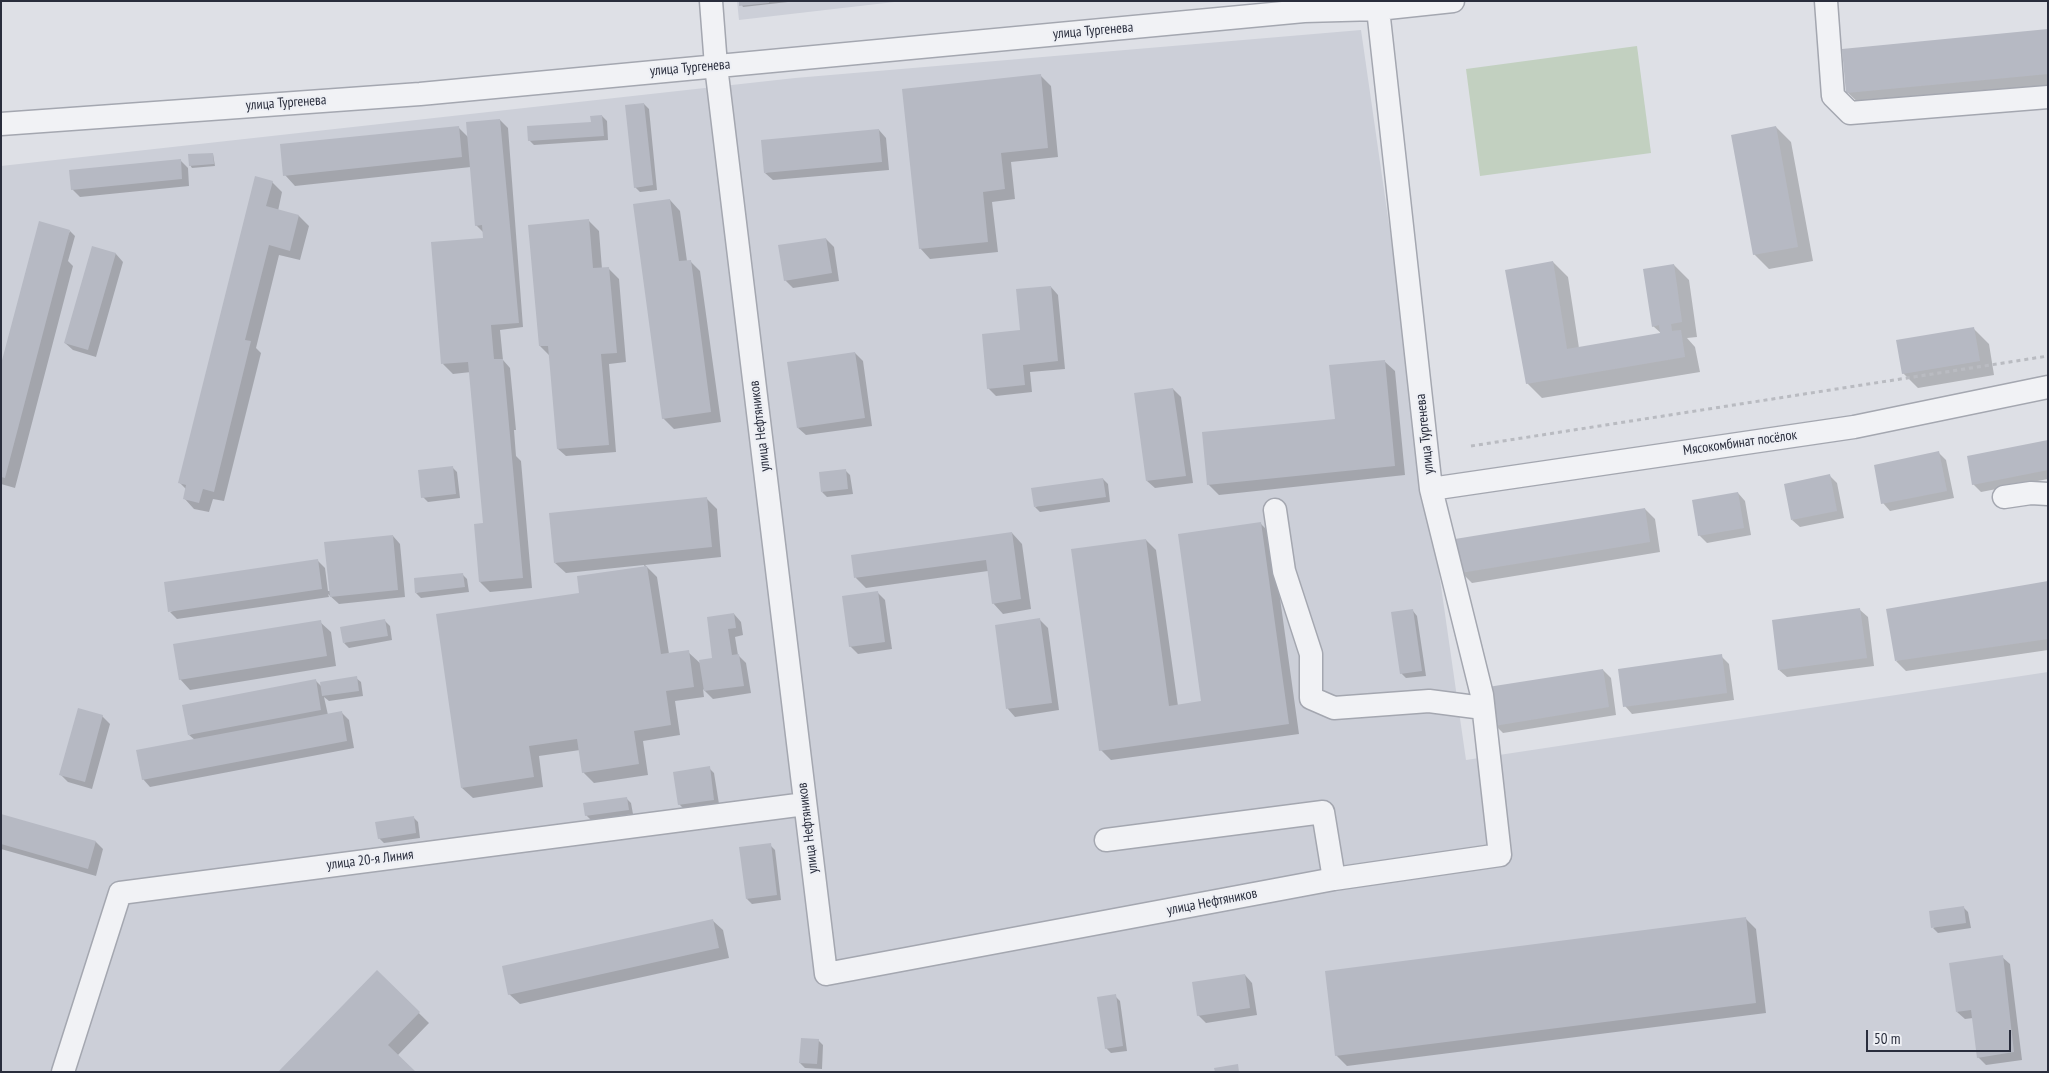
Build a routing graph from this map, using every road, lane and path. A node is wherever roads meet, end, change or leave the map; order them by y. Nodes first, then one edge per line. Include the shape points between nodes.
1 (711, 1) edge
2 (1453, 1) edge
3 (1826, 1) edge
4 (1303, 6) edge
5 (1378, 9) junction
6 (716, 66) junction
7 (2048, 97) edge
8 (1, 124) edge
9 (2048, 356) edge
10 (2046, 381) edge
11 (1470, 446) dead end
12 (1431, 489) junction
13 (2048, 494) edge
14 (2004, 497) dead end
15 (1275, 510) dead end
16 (1483, 708) junction
17 (806, 804) junction
18 (1106, 840) dead end
19 (1500, 855) joint
20 (1334, 879) junction
21 (64, 1072) edge

1 - 6 street, улица Нефтяников
2 - 5 street, улица Тургенева
3 - 7 street via 1833,96 1850,113
4 - 5 street, улица Тургенева
4 - 6 street, улица Тургенева
5 - 12 street, улица Тургенева
6 - 8 street, улица Тургенева via 420,94
6 - 17 street, улица Нефтяников
9 - 11 path
10 - 12 street, Мясокомбинат посёлок via 1854,427
12 - 16 street, улица Тургенева
13 - 14 street
15 - 16 street via 1284,571 1311,654 1311,698 1334,708 1429,700
16 - 19 street, улица Тургенева
17 - 20 street, улица Нефтяников via 826,974
17 - 21 street, улица 20-я Линия via 120,893
18 - 20 street via 1323,812
19 - 20 street, улица Нефтяников

